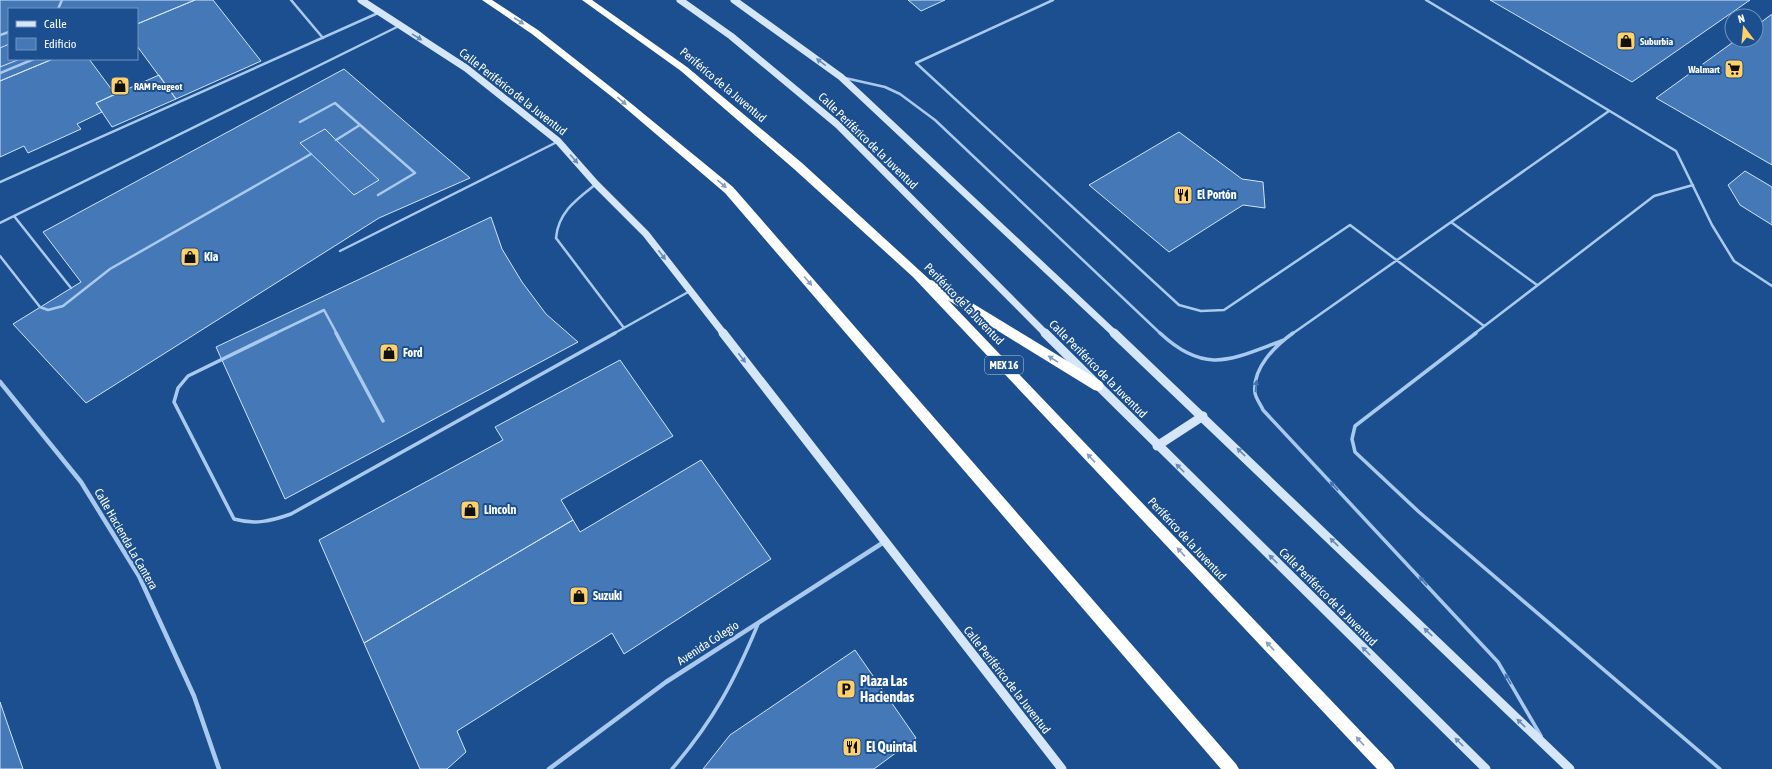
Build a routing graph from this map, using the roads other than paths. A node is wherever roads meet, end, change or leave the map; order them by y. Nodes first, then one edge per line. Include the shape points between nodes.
1 (291, 0) edge
2 (361, 0) edge
3 (486, 0) edge
4 (586, 0) edge
5 (680, 0) edge
6 (734, 0) edge
7 (1053, 0) edge
8 (1426, 0) edge
9 (380, 12) junction
10 (399, 26) junction
11 (323, 38) junction
12 (32, 60) edge
13 (0, 73) edge
14 (841, 77) junction
15 (1609, 111) junction
16 (300, 122) dead end
17 (360, 125) junction
18 (336, 140) dead end
19 (558, 141) junction
20 (311, 154) dead end
21 (0, 182) edge
22 (596, 184) junction
23 (1693, 185) junction
24 (378, 195) dead end
25 (14, 216) junction
26 (1451, 222) junction
27 (0, 223) edge
28 (340, 251) dead end
29 (0, 256) edge
30 (1396, 261) junction
31 (917, 274) junction
32 (1537, 285) junction
33 (1772, 286) edge
34 (71, 288) dead end
35 (690, 291) junction
36 (1484, 326) junction
37 (624, 328) junction
38 (1285, 339) junction
39 (0, 382) edge
40 (1098, 386) junction
41 (1203, 416) junction
42 (383, 421) dead end
43 (1158, 446) junction
44 (884, 542) junction
45 (759, 622) junction
46 (1548, 749) junction
47 (219, 769) edge
48 (549, 769) edge
49 (672, 769) edge
50 (1062, 769) edge
51 (1231, 769) edge
52 (1387, 769) edge
53 (1486, 769) edge
54 (1570, 769) edge
55 (1720, 769) edge

1 - 11 lane
2 - 9 main road, Calle Periférico de la Juventud
3 -> 51 highway via 535,32 729,190
4 - 31 highway, Periférico de la Juventud / MEX 16 via 684,69 798,166
5 - 40 main road, Calle Periférico de la Juventud via 731,36 838,125
14 -> 6 main road
7 - 30 lane via 916,63 1178,305 1194,311 1224,310 1350,225
8 - 15 lane
9 - 10 main road, Calle Periférico de la Juventud
9 - 11 lane
10 -> 19 main road, Calle Periférico de la Juventud via 466,68
10 - 25 lane
11 - 21 lane
12 - 13 lane
14 - 38 lane via 885,87 900,94 935,120 1175,347 1202,359 1217,361
14 - 41 main road
15 - 23 lane via 1676,151
15 - 26 lane
16 - 17 lane via 335,103
17 - 18 lane
17 - 24 lane via 415,173
19 -> 22 main road, Calle Periférico de la Juventud
19 - 28 lane
20 - 29 lane via 110,269 63,306 48,310 40,307
22 -> 35 main road, Calle Periférico de la Juventud via 646,234
22 - 37 lane via 562,213 556,227 556,238
23 - 32 lane via 1654,196
23 - 33 lane via 1712,225 1734,261
25 - 27 lane
25 - 34 lane
26 - 30 lane
26 - 32 lane
30 - 36 lane
30 - 38 lane
40 -> 31 highway
52 -> 31 highway, Periférico de la Juventud / MEX 16
32 - 36 lane
35 - 37 lane
35 -> 44 main road, Calle Periférico de la Juventud
36 - 55 lane via 1355,426 1351,440 1355,452 1420,512
37 - 42 lane via 291,514 270,522 248,524 234,519 174,402 178,388 188,376 324,310
46 -> 38 lane via 1498,662 1263,410 1256,394 1256,380 1267,356
39 - 47 street, Calle Hacienda La Cantera via 81,482 139,576 194,696
40 - 43 main road, Calle Periférico de la Juventud
41 - 43 main road
46 -> 41 main road
53 -> 43 main road, Calle Periférico de la Juventud
44 - 45 street, Avenida Colegio
44 - 50 main road, Calle Periférico de la Juventud
45 - 48 street, Avenida Colegio via 666,682
45 - 49 lane via 726,695 703,731
46 - 54 main road

